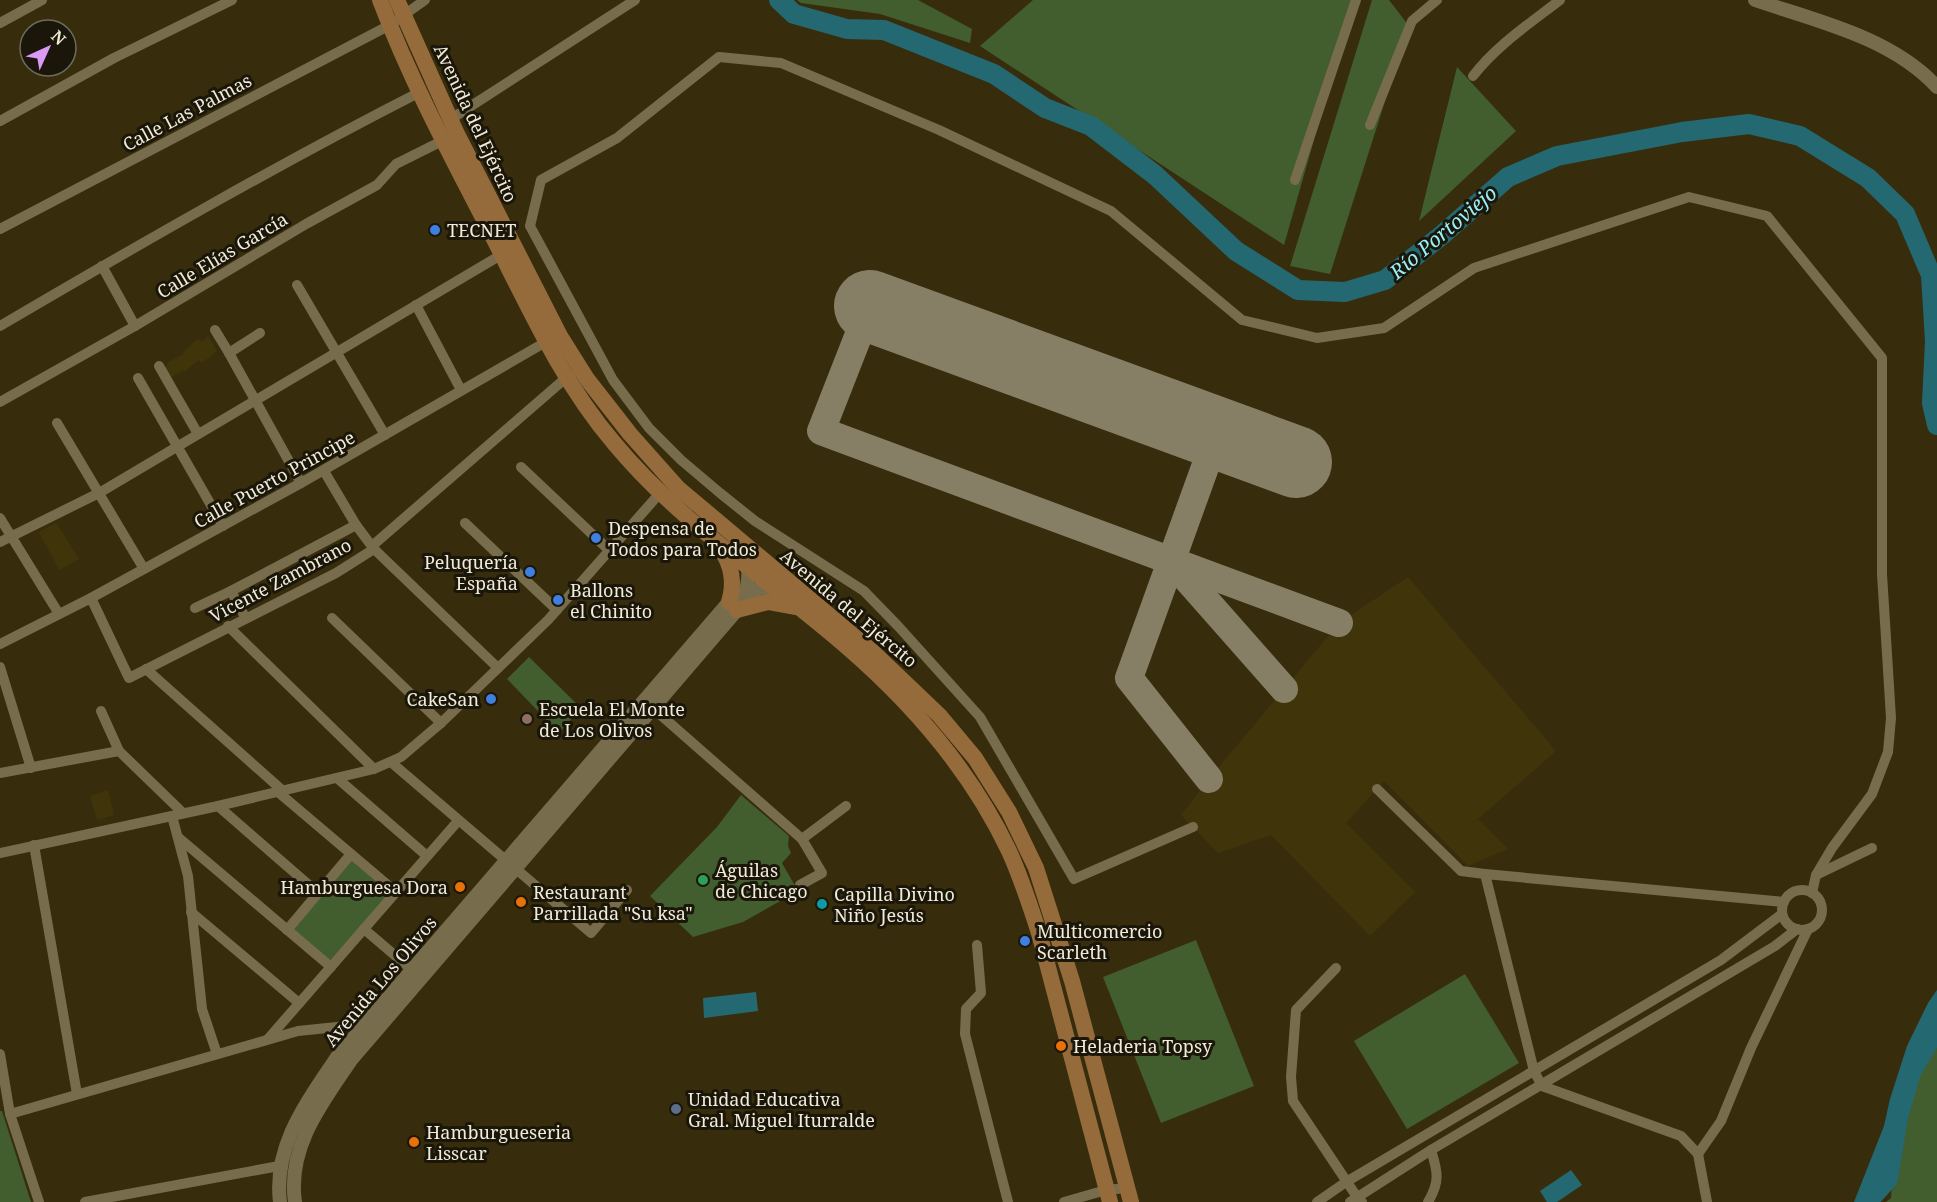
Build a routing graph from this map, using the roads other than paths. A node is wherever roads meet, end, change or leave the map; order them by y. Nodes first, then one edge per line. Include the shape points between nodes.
1 (42, 0) edge
2 (232, 0) edge
3 (380, 0) edge
4 (397, 0) edge
5 (425, 0) edge
6 (635, 0) edge
7 (1356, 0) edge
8 (1437, 0) edge
9 (1560, 0) edge
10 (1755, 0) edge
11 (1, 18) edge
12 (397, 21) junction
13 (1473, 76) dead end
14 (1937, 87) edge
15 (420, 92) junction
16 (0, 122) edge
17 (1370, 125) dead end
18 (450, 131) junction
19 (1294, 180) dead end
20 (0, 229) edge
21 (508, 251) junction
22 (102, 266) junction
23 (297, 285) dead end
24 (416, 305) junction
25 (0, 326) edge
26 (135, 326) junction
27 (215, 330) dead end
28 (260, 333) dead end
29 (552, 339) junction
30 (337, 352) junction
31 (229, 353) junction
32 (159, 366) dead end
33 (574, 374) junction
34 (138, 378) dead end
35 (461, 390) junction
36 (0, 402) edge
37 (255, 402) junction
38 (57, 423) dead end
39 (198, 434) junction
40 (385, 435) junction
41 (177, 447) junction
42 (521, 467) dead end
43 (324, 471) junction
44 (301, 483) junction
45 (99, 493) junction
46 (660, 493) junction
47 (0, 518) edge
48 (465, 523) dead end
49 (356, 525) junction
50 (223, 526) junction
51 (710, 536) junction
52 (5, 540) edge
53 (741, 542) junction
54 (373, 548) junction
55 (610, 551) junction
56 (748, 567) junction
57 (144, 569) junction
58 (771, 586) junction
59 (231, 591) junction
60 (746, 593) junction
61 (91, 598) junction
62 (803, 603) junction
63 (733, 606) junction
64 (195, 608) dead end
65 (557, 610) junction
66 (59, 614) junction
67 (245, 617) junction
68 (332, 618) dead end
69 (228, 626) junction
70 (0, 644) edge
71 (0, 667) edge
72 (498, 668) junction
73 (146, 669) junction
74 (649, 705) junction
75 (101, 711) dead end
76 (441, 723) junction
77 (119, 752) junction
78 (392, 763) junction
79 (31, 768) junction
80 (374, 769) junction
81 (0, 774) edge
82 (337, 778) junction
83 (1377, 789) dead end
84 (280, 791) junction
85 (218, 806) junction
86 (846, 806) dead end
87 (177, 814) junction
88 (458, 821) junction
89 (1193, 827) dead end
90 (178, 838) junction
91 (802, 839) junction
92 (34, 845) junction
93 (1872, 848) dead end
94 (0, 853) edge
95 (351, 854) junction
96 (428, 856) junction
97 (510, 865) junction
98 (1485, 874) junction
99 (1816, 876) junction
100 (800, 885) dead end
101 (627, 890) dead end
102 (396, 892) junction
103 (318, 893) junction
104 (1812, 893) junction
105 (1784, 902) junction
106 (191, 912) junction
107 (1782, 914) junction
108 (364, 929) junction
109 (1797, 929) junction
110 (1808, 929) junction
111 (286, 930) junction
112 (977, 945) dead end
113 (331, 967) junction
114 (1336, 968) dead end
115 (412, 970) junction
116 (299, 1003) junction
117 (366, 1024) junction
118 (268, 1040) junction
119 (0, 1054) edge
120 (217, 1054) junction
121 (1534, 1071) junction
122 (1542, 1086) junction
123 (78, 1094) junction
124 (4, 1103) edge
125 (10, 1113) junction
126 (1431, 1150) junction
127 (1698, 1154) junction
128 (279, 1166) junction
129 (1346, 1182) junction
130 (1129, 1195) edge
131 (1108, 1196) edge
132 (1356, 1200) edge
133 (39, 1202) edge
134 (85, 1202) edge
135 (280, 1202) edge
136 (295, 1202) edge
137 (1008, 1202) edge
138 (1064, 1202) edge
139 (1317, 1202) edge
140 (1428, 1202) edge
141 (1707, 1202) edge

1 - 11 street
2 - 16 street via 114,58
3 - 12 main road, Avenida del Ejército
4 - 12 main road, Avenida del Ejército
5 - 12 street, Calle Las Palmas
6 - 18 street, Calle Elías García
7 - 19 street
8 - 17 street via 1412,21
9 - 13 street via 1501,46
10 - 14 street via 1877,44
12 - 15 main road, Avenida del Ejército
12 - 18 main road, Avenida del Ejército
12 - 20 street, Calle Las Palmas
15 - 18 main road, Avenida del Ejército
15 - 22 street
18 - 21 main road, Avenida del Ejército
18 - 26 street, Calle Elías García via 396,164 377,185
21 - 24 street
21 - 29 main road, Avenida del Ejército
22 - 25 street
22 - 26 street
23 - 30 street
24 - 30 street
24 - 35 street
26 - 36 street, Calle Elías García
27 - 31 street
28 - 31 street
29 - 33 main road, Avenida del Ejército
29 - 35 street, Calle Puerto Principe
30 - 37 street
30 - 40 street
31 - 37 street
32 - 39 street
33 - 46 main road, Avenida del Ejército via 613,442
33 - 53 main road, Avenida del Ejército via 678,489
33 - 54 street, Vicente Zambrano
34 - 41 street
35 - 40 street, Calle Puerto Principe
37 - 39 street
37 - 44 street
38 - 45 street
39 - 41 street
40 - 43 street, Calle Puerto Principe
41 - 45 street
41 - 50 street
42 - 55 street
43 - 44 street, Calle Puerto Principe
43 - 49 street
44 - 50 street, Calle Puerto Principe
45 - 52 street
45 - 57 street
46 - 51 main road, Avenida del Ejército
46 - 55 street
47 - 52 street
48 - 65 street
49 - 54 street
49 - 59 street
50 - 57 street, Calle Puerto Principe
51 - 56 main road, Avenida del Ejército
51 - 63 main road via 726,556
52 - 66 street
53 - 56 street
53 - 62 main road, Avenida del Ejército
54 - 67 street, Vicente Zambrano via 336,573
54 - 72 street
55 - 65 street
56 - 58 main road, Avenida del Ejército
56 - 60 street
57 - 61 street, Calle Puerto Principe
58 - 60 street, Avenida Los Olivos
58 - 62 main road, Avenida del Ejército
59 - 64 street
59 - 67 street
60 - 63 street, Avenida Los Olivos
61 - 66 street, Calle Puerto Principe
61 - 73 street, Vicente Zambrano via 129,678
62 - 63 main road
62 - 130 main road, Avenida del Ejército via 908,683 975,758 1009,812 1036,868 1072,981
62 - 131 main road, Avenida del Ejército via 935,734 962,770 1004,841 1039,933
63 - 74 street, Avenida Los Olivos
65 - 72 street
66 - 70 street, Calle Puerto Principe
67 - 69 street, Vicente Zambrano
68 - 76 street
69 - 73 street, Vicente Zambrano
69 - 80 street
71 - 79 street
72 - 76 street
73 - 84 street
74 - 91 street
74 - 97 street, Avenida Los Olivos
75 - 77 street
76 - 78 street
77 - 79 street
77 - 87 street
78 - 80 street
78 - 88 street
79 - 81 street
80 - 82 street
82 - 84 street
82 - 96 street
83 - 98 street via 1461,871
84 - 85 street
84 - 95 street
85 - 87 street
85 - 103 street
86 - 91 street
87 - 90 street
87 - 92 street
88 - 96 street
88 - 97 street
89 - 99 street via 1074,879 980,717 898,626 864,591 720,494 649,428 613,380 530,226 541,180 617,138 719,57 781,63 939,130 1111,211 1242,320 1317,338 1384,328 1474,268 1689,197 1767,216 1882,358 1882,574 1892,718 1888,752 1872,794
90 - 106 street via 188,876
90 - 111 street
91 - 100 street via 822,873
92 - 94 street
92 - 123 street
93 - 99 street
95 - 102 street
95 - 103 street
96 - 102 street
97 - 101 street via 591,933
97 - 115 street, Avenida Los Olivos
97 - 136 street, Avenida Los Olivos via 351,1060 328,1094 300,1143 293,1190
98 - 105 street
98 - 121 street
99 - 104 street
102 - 108 street
103 - 111 street
104 - 105 street via 1799,890
104 - 110 street via 1822,909 1818,921
105 - 107 street
106 - 116 street
106 - 120 street via 202,1009
107 - 109 street via 1787,924
107 - 121 street via 1721,960
108 - 113 street
108 - 115 street
109 - 110 street
109 - 122 street
110 - 127 street via 1721,1121
111 - 113 street
112 - 137 street via 981,993 966,1009 965,1034
113 - 116 street
114 - 129 street via 1296,1010 1292,1093 1293,1101
115 - 117 street, Avenida Los Olivos
116 - 118 street
117 - 118 street via 309,1029
117 - 128 street, Avenida Los Olivos via 304,1108
118 - 120 street
119 - 124 street
120 - 123 street
121 - 122 street
121 - 129 street
122 - 126 street
122 - 127 street via 1681,1136
123 - 125 street
124 - 125 street
125 - 133 street
126 - 132 street
126 - 140 street via 1438,1174
127 - 141 street
128 - 134 street
128 - 135 street, Avenida Los Olivos
129 - 132 street
129 - 139 street
130 - 131 street
131 - 138 street

